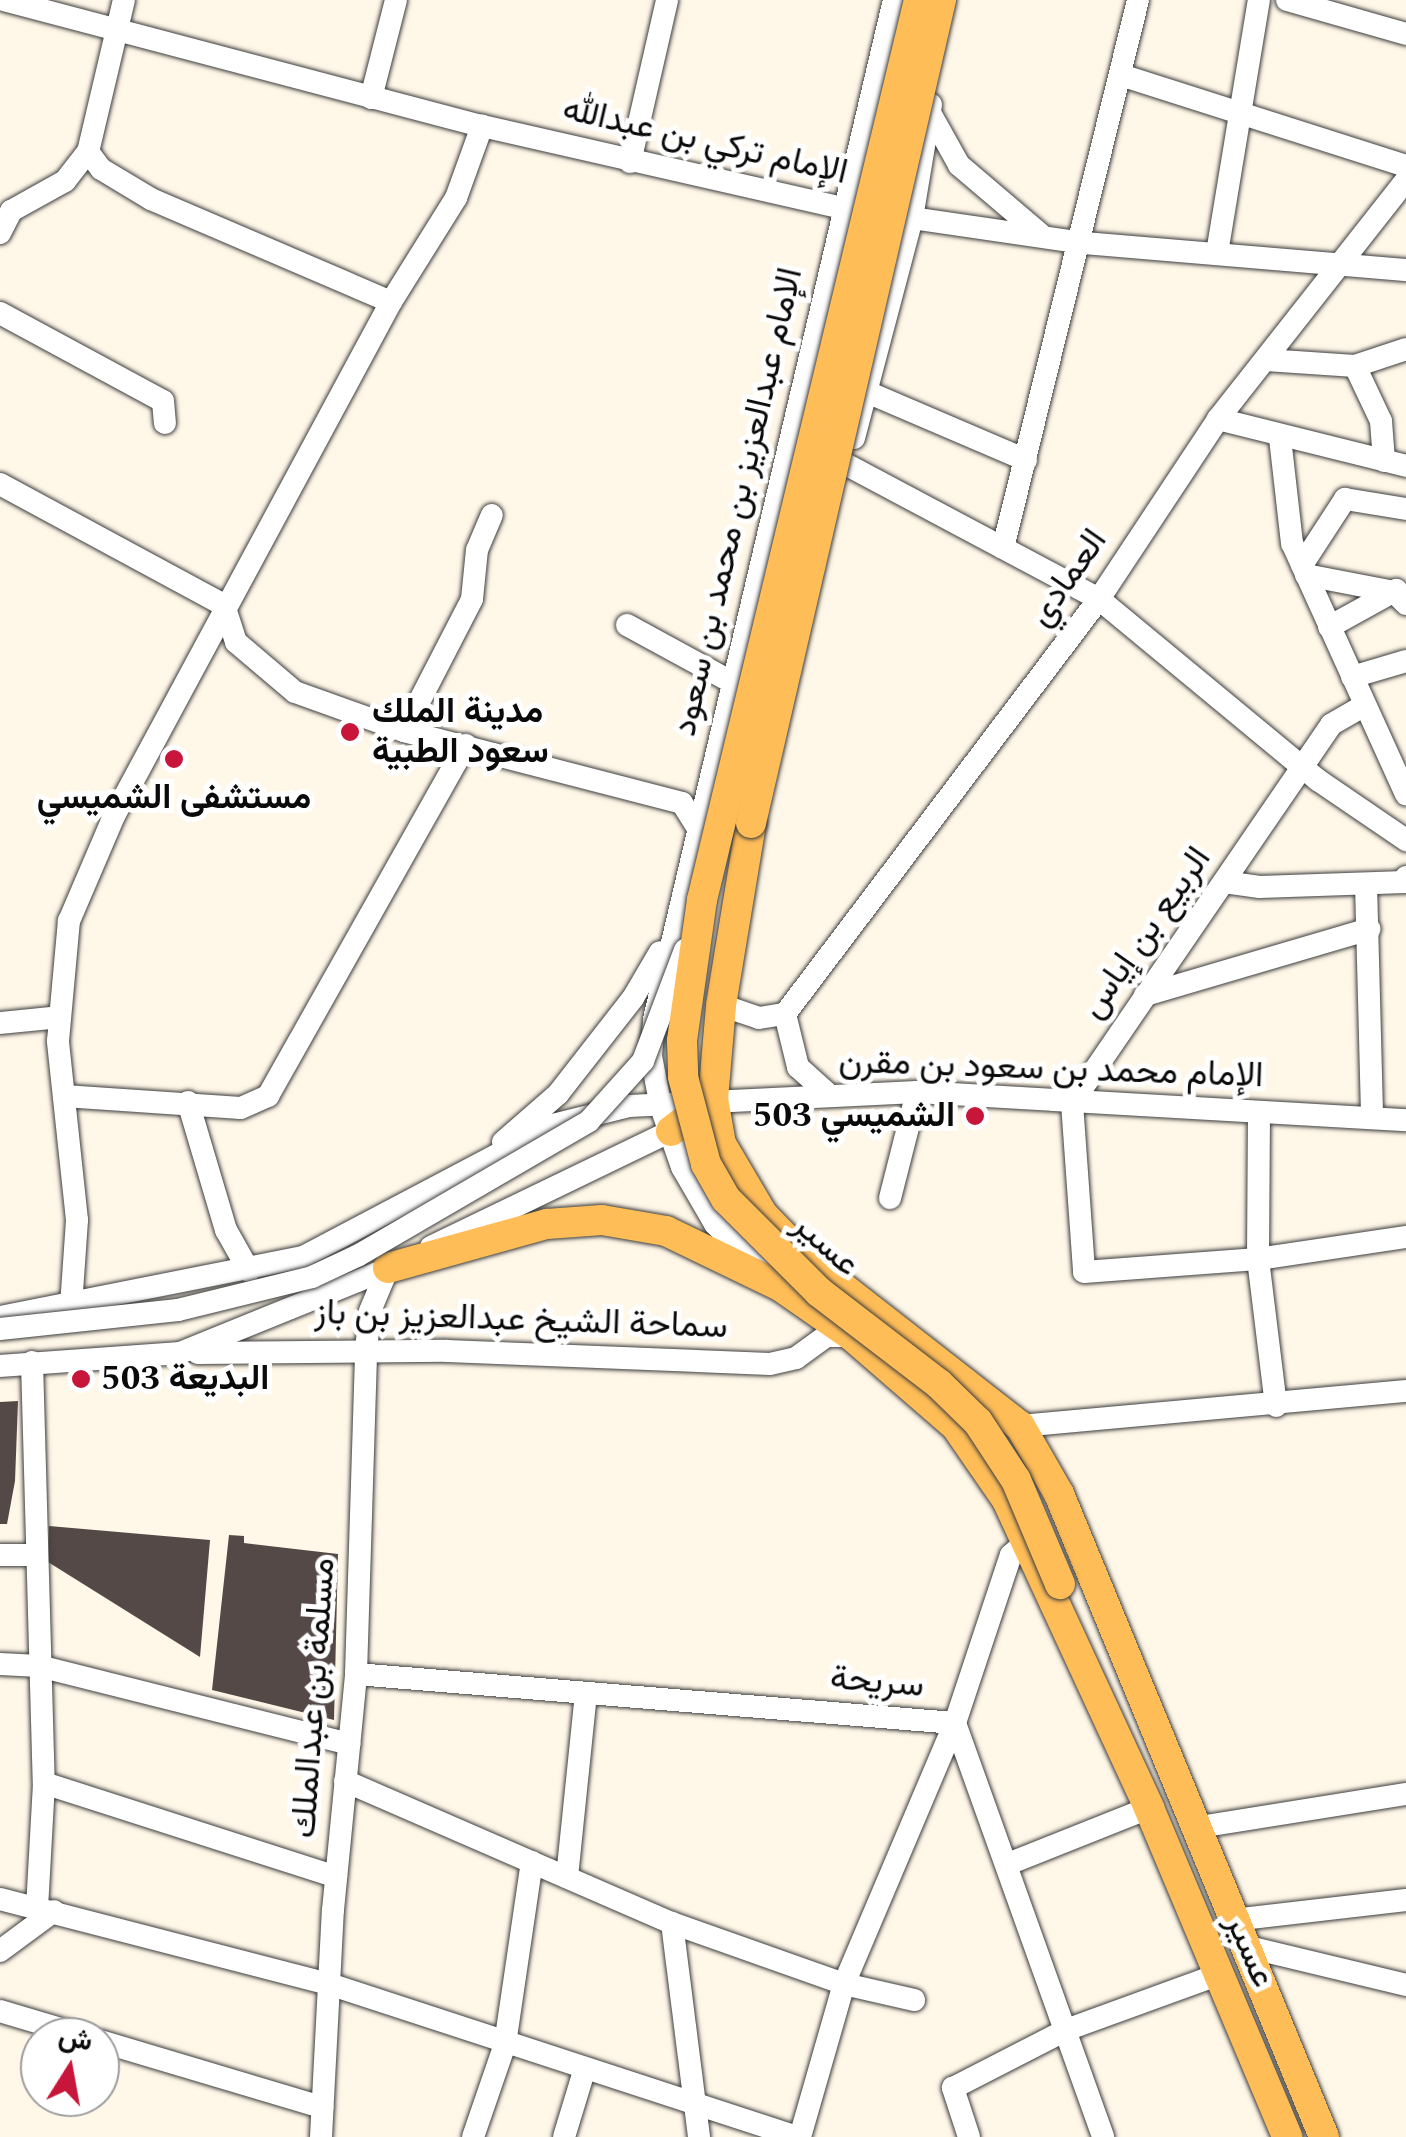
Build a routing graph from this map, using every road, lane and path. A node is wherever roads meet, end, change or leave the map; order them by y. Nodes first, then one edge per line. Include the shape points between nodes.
1 (4, 0) edge
2 (124, 0) edge
3 (396, 0) edge
4 (667, 0) edge
5 (894, 0) edge
6 (919, 0) edge
7 (941, 0) edge
8 (956, 0) edge
9 (1138, 0) edge
10 (1259, 0) edge
11 (1287, 0) edge
12 (116, 32) junction
13 (1406, 34) edge
14 (1120, 75) junction
15 (371, 98) junction
16 (929, 111) junction
17 (1239, 112) junction
18 (482, 126) junction
19 (88, 152) junction
20 (630, 162) junction
21 (1406, 166) edge
22 (1406, 180) edge
23 (843, 208) junction
24 (5, 210) edge
25 (912, 218) junction
26 (0, 232) edge
27 (1043, 236) junction
28 (1083, 243) junction
29 (1217, 253) junction
30 (1344, 266) junction
31 (1406, 270) edge
32 (391, 302) junction
33 (0, 312) edge
34 (1406, 349) edge
35 (1266, 360) junction
36 (1355, 366) junction
37 (869, 384) junction
38 (1218, 418) junction
39 (165, 423) dead end
40 (1280, 438) junction
41 (1026, 460) junction
42 (1395, 463) edge
43 (847, 464) junction
44 (0, 484) edge
45 (1406, 509) edge
46 (492, 514) dead end
47 (1003, 548) junction
48 (1304, 570) junction
49 (1402, 593) edge
50 (1098, 599) junction
51 (224, 605) junction
52 (628, 625) dead end
53 (1329, 626) junction
54 (1406, 661) edge
55 (1352, 677) junction
56 (736, 684) junction
57 (1365, 705) junction
58 (404, 731) junction
59 (466, 745) junction
60 (1304, 768) junction
61 (1406, 794) edge
62 (702, 833) junction
63 (1406, 840) edge
64 (1406, 876) edge
65 (1224, 882) junction
66 (1366, 884) junction
67 (702, 900) junction
68 (1369, 929) junction
69 (669, 936) junction
70 (1144, 995) junction
71 (721, 1005) junction
72 (785, 1014) junction
73 (60, 1017) junction
74 (654, 1019) joint
75 (0, 1024) edge
76 (917, 1092) junction
77 (828, 1094) junction
78 (64, 1096) junction
79 (713, 1100) junction
80 (188, 1102) junction
81 (1072, 1103) junction
82 (1259, 1112) junction
83 (1372, 1118) junction
84 (666, 1119) junction
85 (1406, 1120) edge
86 (468, 1172) junction
87 (890, 1198) dead end
88 (1406, 1237) edge
89 (1258, 1259) junction
90 (388, 1268) junction
91 (250, 1271) junction
92 (780, 1286) junction
93 (71, 1306) junction
94 (0, 1318) edge
95 (0, 1329) edge
96 (852, 1336) junction
97 (366, 1350) junction
98 (180, 1354) junction
99 (32, 1362) junction
100 (0, 1366) edge
101 (1406, 1391) edge
102 (1276, 1406) junction
103 (1020, 1426) junction
104 (1026, 1542) junction
105 (0, 1555) edge
106 (35, 1555) junction
107 (0, 1664) edge
108 (39, 1666) junction
109 (356, 1674) junction
110 (1093, 1686) junction
111 (586, 1693) junction
112 (955, 1723) junction
113 (349, 1744) junction
114 (345, 1781) junction
115 (44, 1784) junction
116 (1406, 1794) edge
117 (1148, 1808) junction
118 (1193, 1828) junction
119 (532, 1862) junction
120 (1008, 1864) junction
121 (336, 1876) junction
122 (568, 1877) junction
123 (0, 1899) edge
124 (1406, 1900) edge
125 (45, 1909) junction
126 (672, 1923) junction
127 (1238, 1933) junction
128 (0, 1951) edge
129 (1220, 1974) junction
130 (329, 1984) junction
131 (844, 1984) junction
132 (1406, 1986) edge
133 (914, 2000) dead end
134 (1066, 2030) junction
135 (505, 2044) junction
136 (120, 2047) edge
137 (584, 2071) junction
138 (696, 2106) junction
139 (322, 2108) junction
140 (792, 2136) edge
141 (321, 2137) edge
142 (473, 2137) edge
143 (564, 2137) edge
144 (699, 2137) edge
145 (970, 2137) edge
146 (1103, 2137) edge
147 (1286, 2137) edge
148 (1324, 2137) edge

1 - 12 street, الإمام تركي بن عبدالله
2 - 12 street
3 - 15 street
4 - 20 street
5 - 23 street, الإمام عبدالعزيز بن محمد بن سعود
6 - 67 main road, الإمام عبدالعزيز بن محمد بن سعود, bridge
7 - 71 main road, bridge via 751,824
8 - 16 street
9 - 14 street
10 - 17 street
11 - 13 street
12 - 15 street, الإمام تركي بن عبدالله
12 - 19 street
14 - 17 street
14 - 28 street
15 - 18 street, الإمام تركي بن عبدالله
16 - 25 street
16 - 27 street via 959,164
17 - 21 street
17 - 29 street
18 - 20 street, الإمام تركي بن عبدالله
18 - 32 street via 456,198
19 - 24 street via 64,182
19 - 32 street via 150,199
20 - 23 street, الإمام تركي بن عبدالله
22 - 30 street, العمادي
23 - 25 street, الإمام تركي بن عبدالله
23 - 56 street, الإمام عبدالعزيز بن محمد بن سعود
24 - 26 street
25 - 27 street, الإمام تركي بن عبدالله
25 - 37 street
27 - 28 street, الإمام تركي بن عبدالله
28 - 29 street, الإمام تركي بن عبدالله
28 - 41 street
29 - 30 street, الإمام تركي بن عبدالله
30 - 31 street, الإمام تركي بن عبدالله
30 - 35 street, العمادي
32 - 51 street
33 - 39 street via 163,401
34 - 36 street
35 - 36 street
35 - 38 street, العمادي
36 - 42 street
37 - 41 street
37 - 43 street
38 - 40 street
38 - 50 street, العمادي
40 - 42 street
40 - 48 street via 1292,543
41 - 47 street
43 - 47 street
43 - 71 street
44 - 51 street
45 - 48 street via 1346,500
46 - 58 street via 477,550 477,586 468,610
47 - 50 street
48 - 49 street
48 - 53 street
49 - 53 street
50 - 60 street
50 - 72 street, العمادي
51 - 58 street via 236,642 295,692
51 - 73 street via 114,816 69,921
52 - 56 street
53 - 55 street
54 - 55 street
55 - 57 street
56 - 62 street, الإمام عبدالعزيز بن محمد بن سعود
57 - 60 street, الربيع بن إياس via 1330,725
57 - 61 street
58 - 59 street
59 - 62 street via 682,804
59 - 80 street via 268,1096 241,1108
60 - 63 street
60 - 65 street, الربيع بن إياس
62 - 69 street, الإمام عبدالعزيز بن محمد بن سعود
64 - 66 street via 1405,882
65 - 66 street via 1260,888
65 - 70 street, الربيع بن إياس
66 - 68 street
67 - 95 street, bridge via 643,1061 558,1144 312,1277 178,1310
67 - 110 main road, عسير, bridge via 682,1041 683,1078 706,1164 726,1199 774,1252 978,1422 1016,1480
68 - 70 street
68 - 83 street
69 - 74 street, الإمام عبدالعزيز بن محمد بن سعود
69 - 86 street via 633,998 558,1094
70 - 81 street, الربيع بن إياس
71 - 72 street via 759,1018
71 - 79 main road
72 - 77 street via 798,1067
73 - 75 street
73 - 78 street
74 - 84 street, عسير via 652,1056
76 - 77 street, الإمام محمد بن سعود بن مقرن
76 - 81 street, الإمام محمد بن سعود بن مقرن
76 - 87 street
77 - 79 street, الإمام محمد بن سعود بن مقرن
78 - 80 street
78 - 93 street via 77,1220
79 - 84 main road, سماحة الشيخ عبدالعزيز بن باز
79 - 103 main road via 726,1156 762,1215 806,1259
80 - 91 street via 226,1230
81 - 82 street, الإمام محمد بن سعود بن مقرن
81 - 89 street via 1084,1272
82 - 83 street, الإمام محمد بن سعود بن مقرن
82 - 89 street
83 - 85 street, الإمام محمد بن سعود بن مقرن
84 - 86 street via 576,1116
84 - 90 street, سماحة الشيخ عبدالعزيز بن باز
84 - 92 street, عسير via 694,1194
86 - 91 street, سماحة الشيخ عبدالعزيز بن باز via 351,1237
88 - 89 street
89 - 102 street
90 - 92 main road, سماحة الشيخ عبدالعزيز بن باز via 501,1234 602,1220 666,1231
90 - 97 street, مسلمة بن عبدالملك via 370,1311
90 - 98 street, سماحة الشيخ عبدالعزيز بن باز
91 - 93 street, سماحة الشيخ عبدالعزيز بن باز
92 - 96 main road, سماحة الشيخ عبدالعزيز بن باز
93 - 94 street, سماحة الشيخ عبدالعزيز بن باز
96 - 97 street, سماحة الشيخ عبدالعزيز بن باز via 826,1336 796,1358 770,1364
96 - 104 main road, سماحة الشيخ عبدالعزيز بن باز via 956,1426 992,1474
97 - 98 street, سماحة الشيخ عبدالعزيز بن باز
97 - 109 street, مسلمة بن عبدالملك
98 - 99 street, سماحة الشيخ عبدالعزيز بن باز
99 - 100 street, سماحة الشيخ عبدالعزيز بن باز
99 - 106 street
101 - 102 street
102 - 103 street
103 - 118 main road via 1059,1494
104 - 110 main road, سماحة الشيخ عبدالعزيز بن باز
104 - 112 street via 1011,1555
105 - 106 street
106 - 108 street
107 - 108 street
108 - 113 street
108 - 115 street
109 - 111 street, سريحة
109 - 113 street, مسلمة بن عبدالملك
110 - 117 main road, عسير
111 - 112 street, سريحة
111 - 122 street
112 - 120 street, سريحة
112 - 131 street
113 - 114 street, مسلمة بن عبدالملك
114 - 119 street
114 - 121 street, مسلمة بن عبدالملك
115 - 121 street
115 - 125 street
116 - 118 street
117 - 120 street
117 - 129 main road, عسير
118 - 127 main road
119 - 122 street
119 - 135 street
120 - 134 street, سريحة
121 - 130 street, مسلمة بن عبدالملك
122 - 126 street
123 - 125 street
124 - 127 street
125 - 128 street
125 - 130 street
126 - 131 street
126 - 138 street
127 - 132 street
127 - 148 main road
129 - 134 street
129 - 147 main road, عسير
130 - 135 street
130 - 139 street, مسلمة بن عبدالملك
131 - 133 street
131 - 140 street
134 - 145 street via 953,2088
134 - 146 street, سريحة
135 - 137 street
135 - 142 street
136 - 139 street
137 - 138 street
137 - 143 street
138 - 140 street
138 - 144 street
139 - 141 street, مسلمة بن عبدالملك

